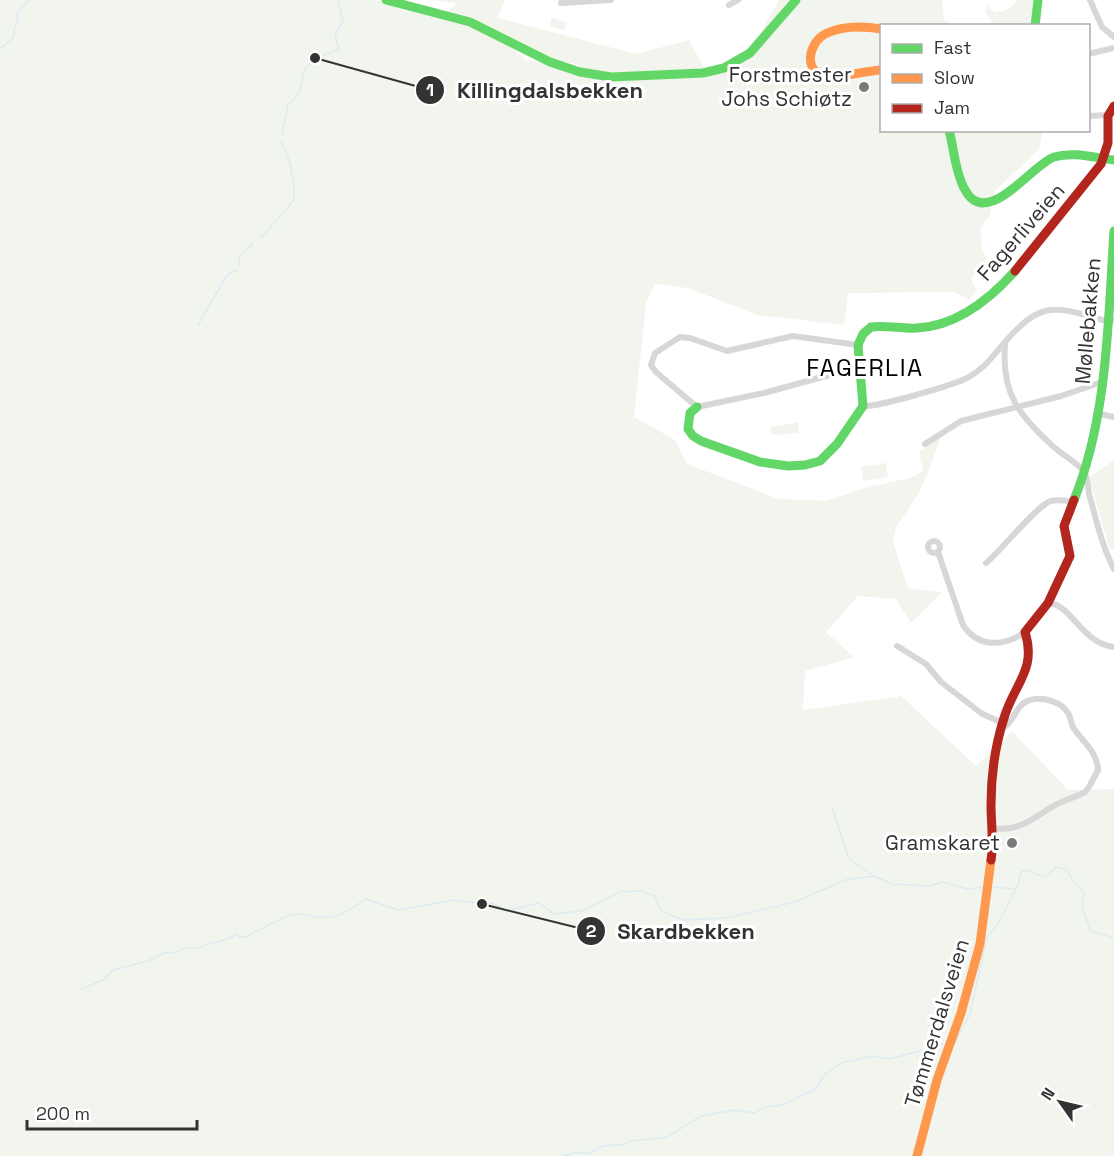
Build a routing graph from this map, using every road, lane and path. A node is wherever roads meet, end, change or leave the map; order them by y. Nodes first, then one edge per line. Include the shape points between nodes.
1 (386, 0) edge
2 (611, 0) edge
3 (738, 0) edge
4 (796, 0) edge
5 (1038, 0) edge
6 (1090, 0) edge
7 (561, 3) dead end
8 (729, 5) dead end
9 (1035, 24) edge
10 (880, 29) edge
11 (1114, 37) edge
12 (1114, 48) edge
13 (1090, 54) edge
14 (880, 70) edge
15 (1114, 106) edge
16 (1108, 115) junction
17 (1090, 116) edge
18 (950, 132) edge
19 (1104, 159) junction
20 (1114, 163) edge
21 (1114, 231) edge
22 (1114, 250) edge
23 (1111, 320) edge
24 (858, 345) junction
25 (1005, 345) junction
26 (859, 367) junction
27 (1102, 382) junction
28 (863, 406) junction
29 (697, 407) junction
30 (1017, 407) junction
31 (1096, 413) junction
32 (1114, 417) edge
33 (925, 444) dead end
34 (1085, 473) junction
35 (1075, 502) junction
36 (938, 552) dead end
37 (986, 563) dead end
38 (1114, 569) edge
39 (1048, 603) junction
40 (1025, 632) junction
41 (897, 646) dead end
42 (1114, 647) edge
43 (1001, 726) junction
44 (992, 828) junction
45 (916, 1156) edge

1 - 4 street via 470,22 550,62 602,76 629,77 703,73 733,64 758,44
2 - 7 street
3 - 8 street
5 - 9 street
6 - 11 street via 1102,27
10 - 14 street via 852,27 828,32 814,43 809,58 815,70 828,78
12 - 13 street
15 - 16 street
16 - 17 street
16 - 19 street
18 - 19 street via 964,189 984,202 1002,198 1051,158 1075,154
19 - 20 street
19 - 24 street, Fagerliveien via 1013,276 989,297 940,324 918,328 871,327
21 - 22 street, Møllebakken
22 - 23 street, Møllebakken
23 - 25 street via 1065,310 1046,311 1028,319
23 - 27 street, Møllebakken
24 - 26 street
24 - 29 street via 793,336 727,351 690,338 677,339 657,350 651,365
25 - 28 street via 965,379
25 - 30 street via 1005,380
26 - 28 street
26 - 29 street
27 - 30 street
27 - 31 street, Møllebakken
28 - 29 street via 823,459 785,466 756,461 695,437 687,422
30 - 33 street via 961,421
30 - 34 street via 1045,439
31 - 32 street, Møllebakken
31 - 34 street, Møllebakken
34 - 35 street, Møllebakken
34 - 38 street
35 - 37 street via 1054,500 1042,505
35 - 39 street, Møllebakken via 1064,526 1070,556
36 - 40 street via 963,625 970,634 998,643
39 - 40 street, Møllebakken
39 - 42 street via 1060,606 1095,641
40 - 43 street via 1029,659
41 - 43 street via 926,663 941,682
43 - 44 street via 993,764
43 - 44 street via 1008,726 1023,703 1049,700 1067,711 1073,728 1094,753 1098,770 1085,792 1033,820
44 - 45 street, Tømmerdalsveien via 991,867 978,955

